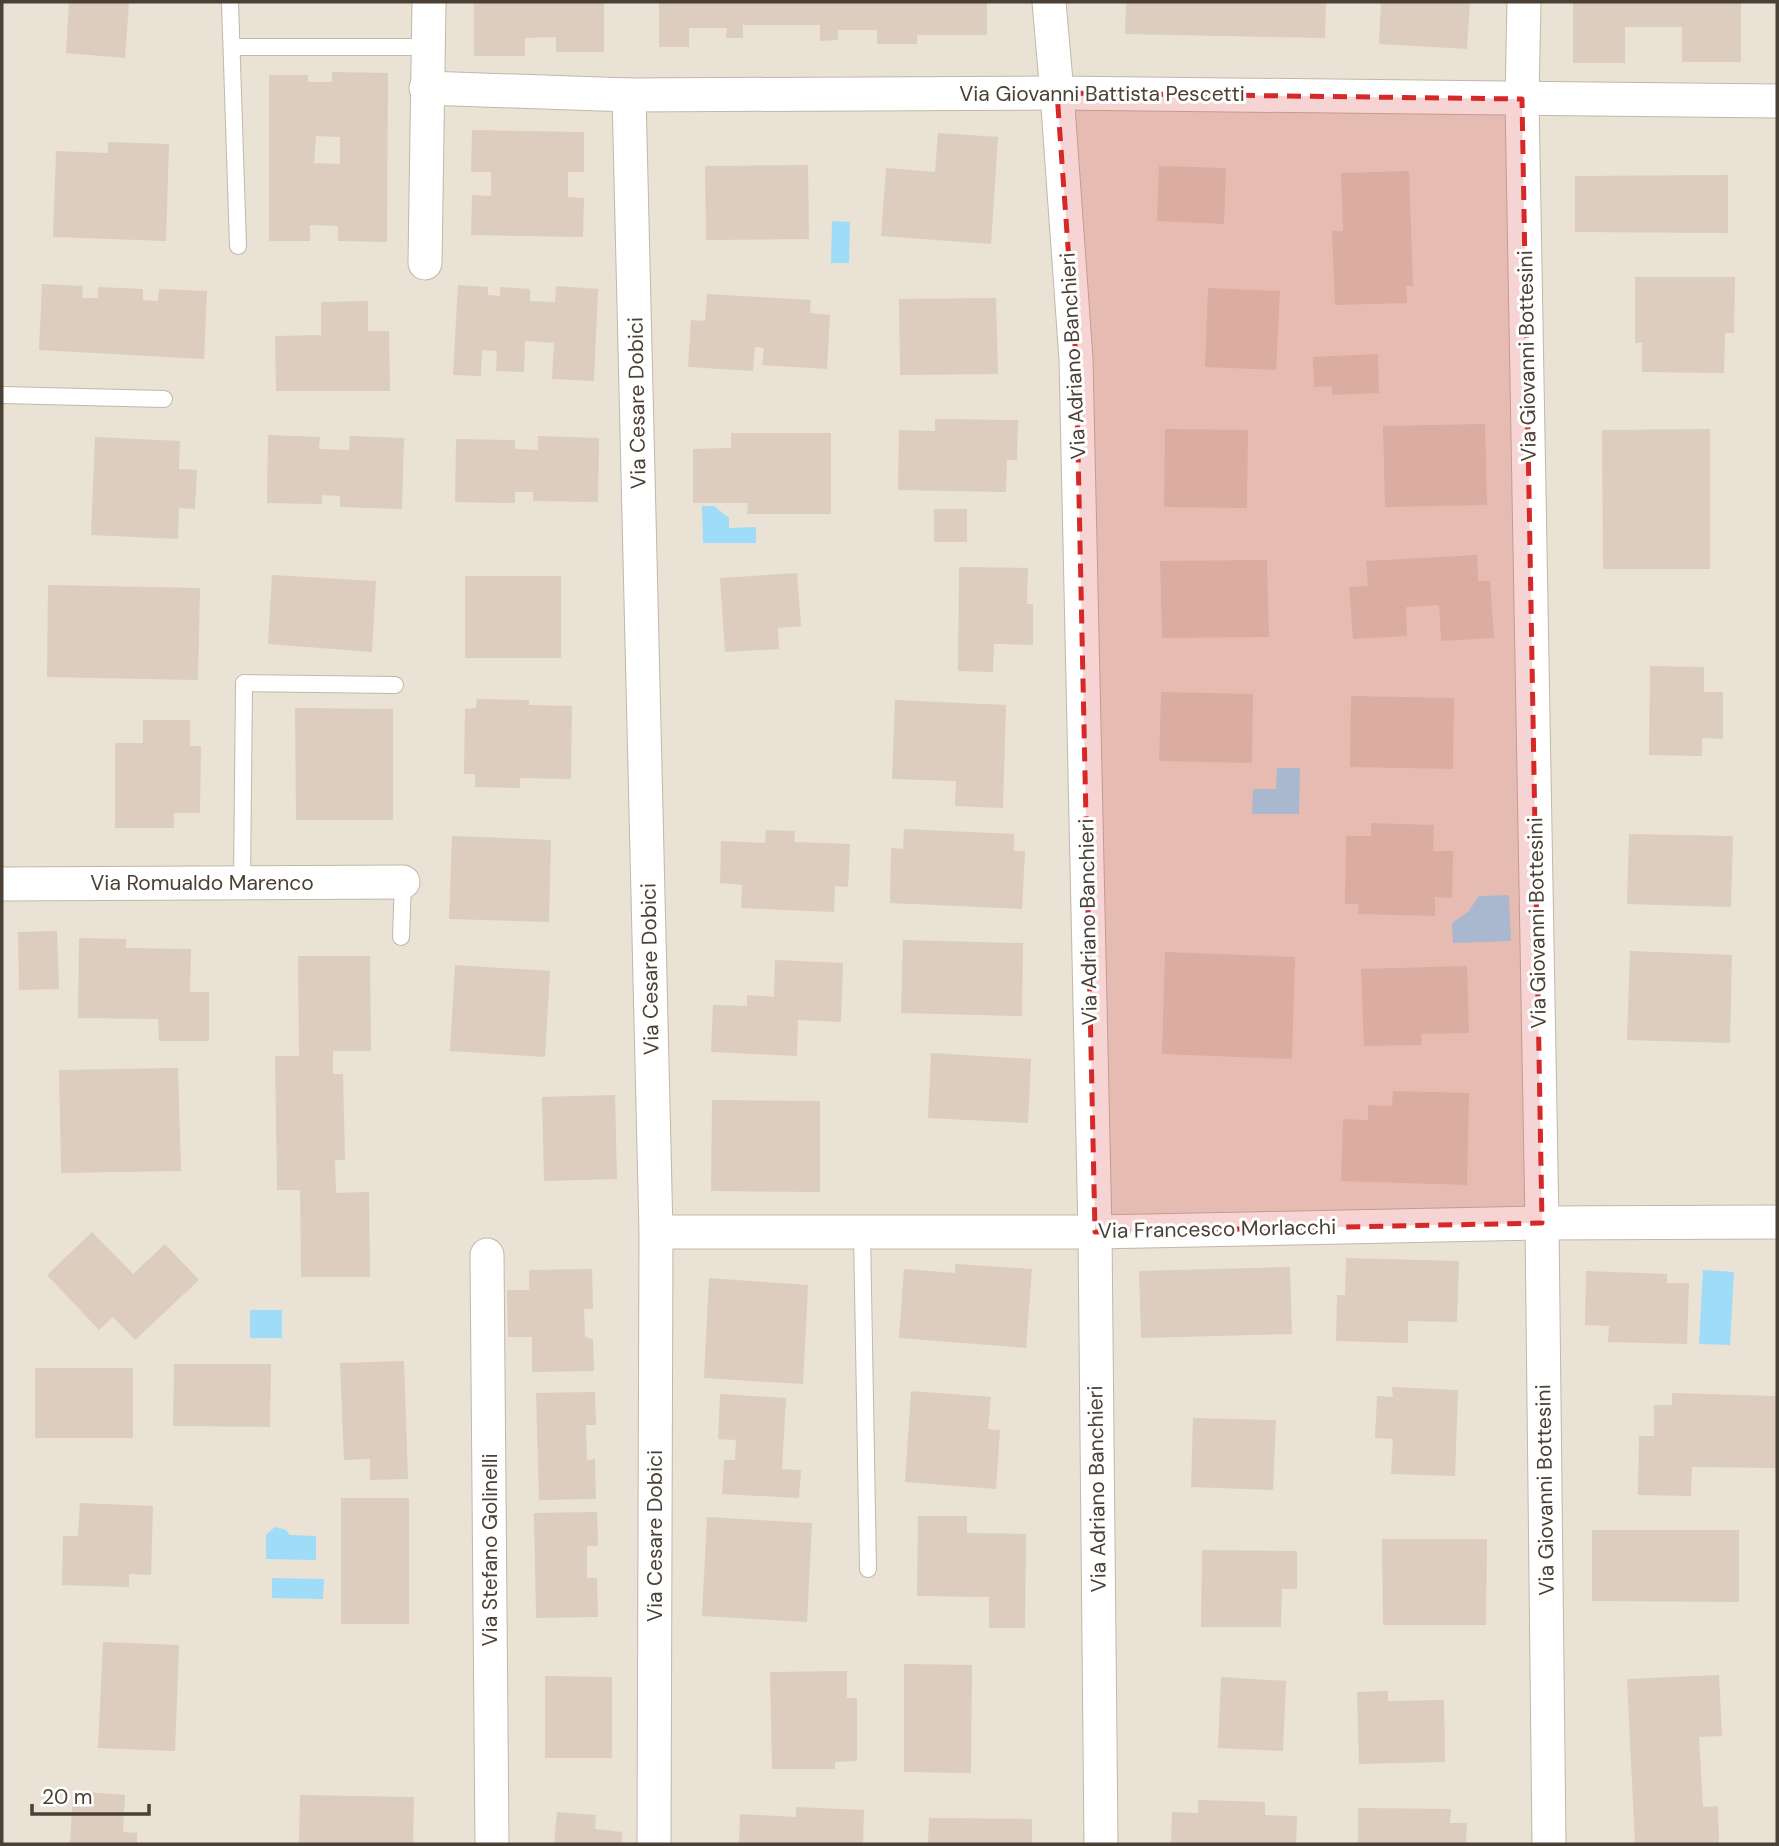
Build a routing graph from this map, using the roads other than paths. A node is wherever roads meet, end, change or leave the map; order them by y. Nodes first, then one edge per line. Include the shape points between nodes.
1 (230, 2) edge
2 (429, 2) edge
3 (1049, 2) edge
4 (1524, 2) edge
5 (232, 47) junction
6 (428, 47) junction
7 (426, 88) junction
8 (1058, 93) junction
9 (629, 95) junction
10 (1522, 99) junction
11 (1777, 102) edge
12 (238, 246) dead end
13 (425, 262) dead end
14 (2, 396) edge
15 (164, 399) dead end
16 (395, 685) dead end
17 (402, 882) joint
18 (242, 883) junction
19 (2, 884) edge
20 (401, 937) dead end
21 (1777, 1222) edge
22 (1542, 1223) junction
23 (656, 1232) junction
24 (862, 1232) junction
25 (1095, 1232) junction
26 (487, 1255) dead end
27 (868, 1569) dead end
28 (492, 1844) edge
29 (654, 1844) edge
30 (1101, 1844) edge
31 (1549, 1844) edge

1 - 5 lane
2 - 6 street
3 - 8 street, Via Adriano Banchieri
4 - 10 street, Via Giovanni Bottesini
5 - 6 lane
5 - 12 lane
6 - 7 street
7 - 9 street, Via Giovanni Battista Pescetti
7 - 13 street
8 - 9 street, Via Giovanni Battista Pescetti
8 - 10 street, Via Giovanni Battista Pescetti
8 - 25 street, Via Adriano Banchieri via 1076,359
9 - 23 street, Via Cesare Dobici
10 - 11 street, Via Giovanni Battista Pescetti
10 - 22 street, Via Giovanni Bottesini
14 - 15 lane
16 - 18 lane via 244,682
17 - 18 street, Via Romualdo Marenco
17 - 20 lane
18 - 19 street, Via Romualdo Marenco
21 - 22 street, Via Francesco Morlacchi
22 - 25 street, Via Francesco Morlacchi
22 - 31 street, Via Giovanni Bottesini
23 - 24 street, Via Francesco Morlacchi
23 - 29 street, Via Cesare Dobici
24 - 25 street, Via Francesco Morlacchi
24 - 27 lane
25 - 30 street, Via Adriano Banchieri
26 - 28 street, Via Stefano Golinelli

